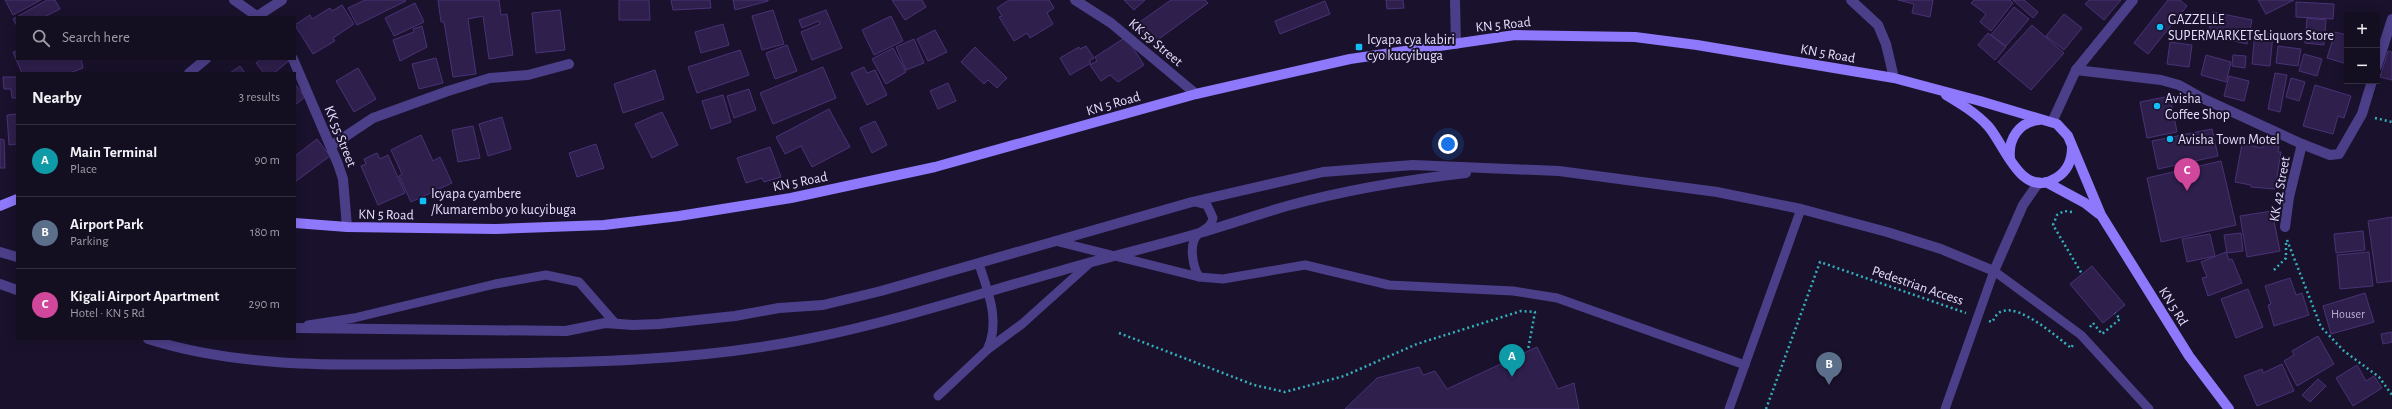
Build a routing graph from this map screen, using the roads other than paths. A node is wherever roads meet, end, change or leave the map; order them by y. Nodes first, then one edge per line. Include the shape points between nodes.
1 (234, 0) edge
2 (282, 0) edge
3 (1075, 0) edge
4 (1455, 0) edge
5 (1851, 0) edge
6 (2133, 0) edge
7 (256, 16) edge
8 (258, 16) edge
9 (2392, 18) edge
10 (1456, 44) junction
11 (2380, 56) edge
12 (205, 60) edge
13 (293, 60) edge
14 (569, 64) dead end
15 (2076, 70) junction
16 (190, 72) edge
17 (1894, 78) junction
18 (2371, 84) edge
19 (1938, 89) junction
20 (1196, 94) junction
21 (2041, 120) junction
22 (2052, 122) junction
23 (2302, 144) junction
24 (330, 146) junction
25 (2072, 146) junction
26 (2010, 158) junction
27 (1494, 170) junction
28 (2042, 182) junction
29 (0, 198) edge
30 (16, 199) edge
31 (16, 199) edge
32 (1192, 202) junction
33 (0, 206) edge
34 (1801, 209) junction
35 (2101, 215) junction
36 (296, 223) edge
37 (347, 227) junction
38 (2285, 227) road end
39 (1200, 233) junction
40 (1055, 241) junction
41 (0, 252) edge
42 (1111, 256) junction
43 (16, 257) edge
44 (1091, 261) junction
45 (979, 264) junction
46 (1994, 271) junction
47 (1199, 277) junction
48 (0, 284) edge
49 (16, 290) edge
50 (988, 291) junction
51 (615, 323) junction
52 (296, 328) edge
53 (296, 328) edge
54 (152, 340) edge
55 (987, 350) junction
56 (1745, 364) junction
57 (938, 396) dead end
58 (1729, 409) edge
59 (1945, 409) edge
60 (2149, 409) edge
61 (2229, 409) edge

1 - 7 street
2 - 8 street
3 - 20 street, KK 59 Street via 1111,23
4 - 10 street
5 - 17 street via 1878,26 1886,44
6 - 15 street
9 - 11 street
10 - 17 main road, KN 5 Road via 1515,35 1635,37
10 - 20 main road, KN 5 Road via 1350,59
12 - 16 street
13 - 24 street, KK 55 Street
14 - 24 street via 528,75 490,78 448,91 373,118
15 - 22 street
15 - 23 street, KK 42 Street via 2161,80 2180,85 2204,99
17 - 19 main road, KN 5 Road
18 - 23 street via 2362,114 2342,150 2335,156
19 - 21 main road, KN 5 Rd
19 - 26 main road, KN 5 Rd via 1988,126
20 - 37 main road, KN 5 Road via 935,167 791,198 679,216 604,225 496,229
21 - 22 main road, KN 5 Rd
21 - 26 main road, KN 5 Rd via 2020,127 2010,145
22 - 25 main road, KN 5 Rd via 2066,132
23 - 38 street, KK 42 Street via 2289,197
24 - 37 street, KK 55 Street via 343,179
25 - 28 main road via 2072,157 2068,167 2061,175
25 - 35 main road, KN 5 Rd
26 - 28 main road, KN 5 Rd via 2019,174 2029,180
27 - 32 street via 1414,165 1323,172
27 - 34 street via 1560,171 1625,178 1717,192
27 - 39 street via 1343,192
28 - 35 main road, KN 5 Rd via 2085,202
28 - 46 street via 2023,205
29 - 30 main road
31 - 33 main road
32 - 39 lane via 1207,205 1212,214 1212,224
32 - 40 street
34 - 46 street via 1941,249
34 - 56 lane
35 - 61 main road, KN 5 Rd via 2189,356
36 - 37 main road, KN 5 Road
39 - 42 street
39 - 47 lane via 1193,246 1194,268
40 - 42 lane
40 - 45 street
41 - 43 street
42 - 44 street
42 - 47 lane
44 - 50 street
44 - 55 lane via 1022,324
45 - 50 lane
45 - 51 street via 823,305 659,324
46 - 59 lane
46 - 60 lane via 2082,335
47 - 56 lane via 1223,279 1305,266 1389,285 1513,291 1557,298
48 - 49 street
50 - 54 street via 892,319 813,338 696,356 613,361 346,365 279,363 214,354
50 - 55 lane via 994,327
51 - 52 street via 566,331
51 - 53 lane via 578,282 546,275 495,284 354,318
55 - 57 lane
56 - 58 lane

